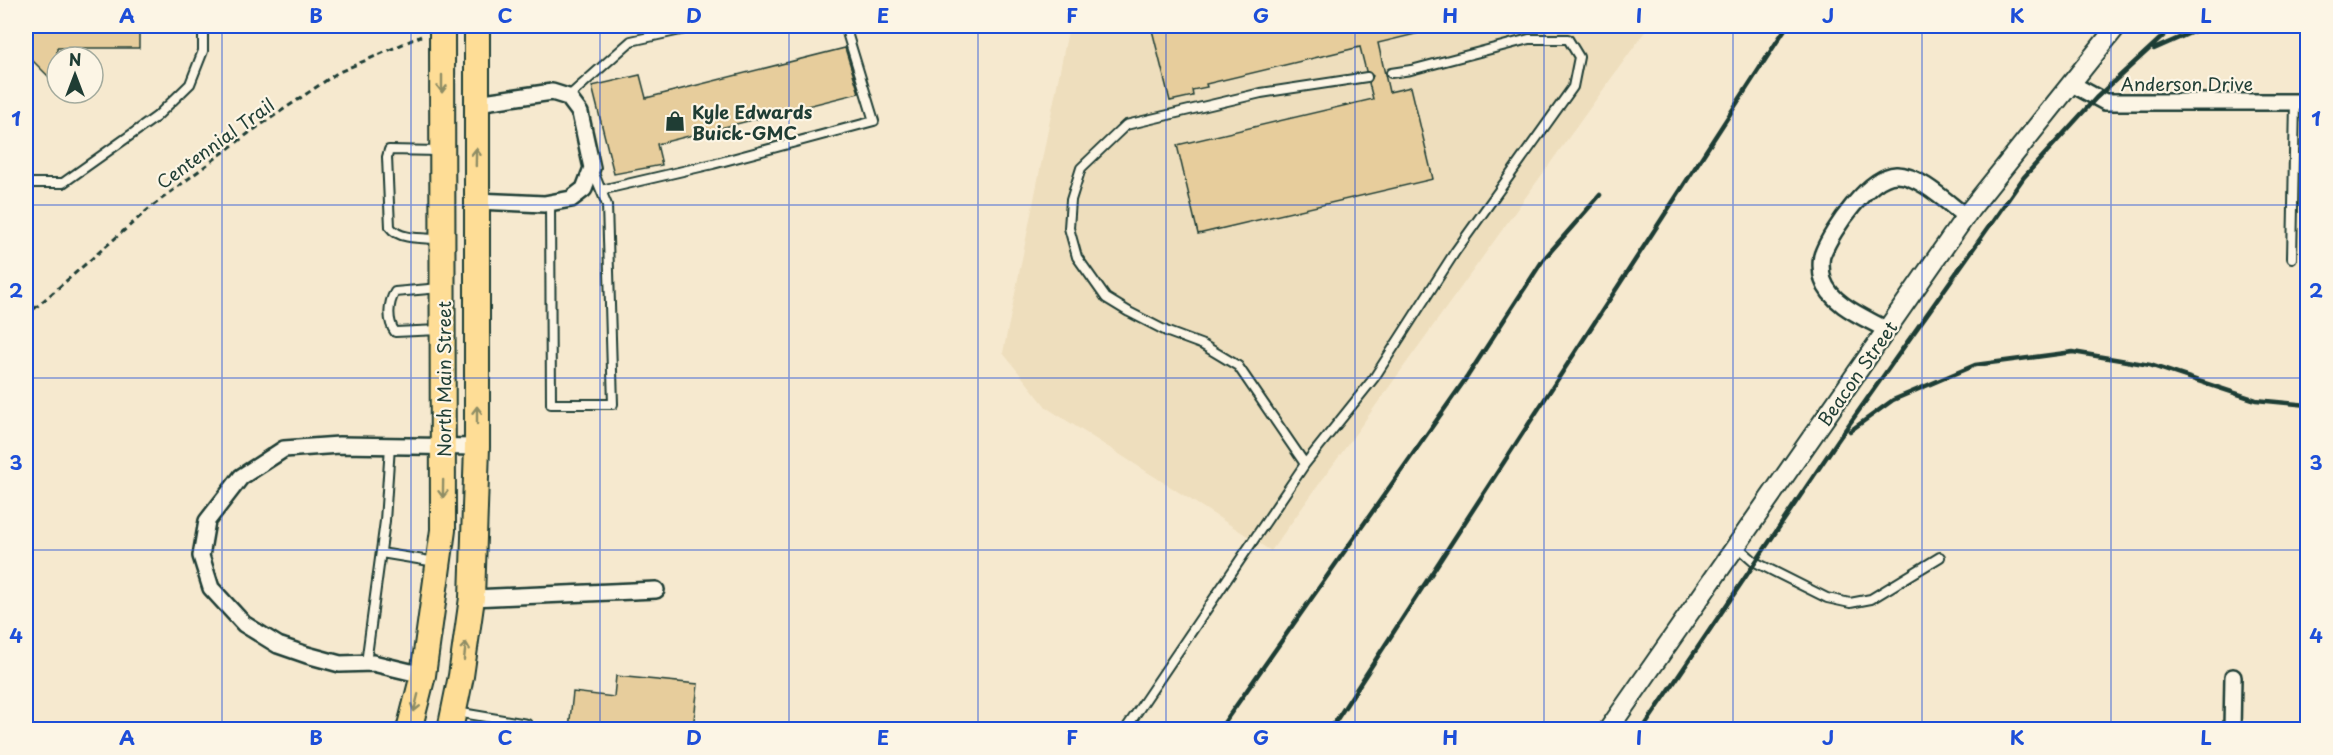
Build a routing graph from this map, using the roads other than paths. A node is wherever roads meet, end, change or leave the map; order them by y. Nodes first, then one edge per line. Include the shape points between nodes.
1 (203, 26) edge
2 (442, 26) edge
3 (477, 26) edge
4 (699, 26) edge
5 (845, 26) edge
6 (2117, 26) edge
7 (1391, 73) dead end
8 (1367, 77) dead end
9 (2072, 84) junction
10 (568, 98) junction
11 (2301, 102) edge
12 (477, 103) junction
13 (442, 150) junction
14 (592, 168) junction
15 (26, 183) edge
16 (601, 190) junction
17 (476, 201) junction
18 (550, 202) junction
19 (1966, 217) junction
20 (443, 240) junction
21 (2292, 258) dead end
22 (443, 288) junction
23 (443, 330) junction
24 (1887, 330) junction
25 (390, 446) junction
26 (444, 447) junction
27 (477, 447) junction
28 (1305, 464) junction
29 (1736, 545) junction
30 (381, 553) junction
31 (1940, 557) dead end
32 (439, 563) junction
33 (656, 590) dead end
34 (472, 598) junction
35 (366, 663) junction
36 (423, 675) junction
37 (2233, 677) dead end
38 (452, 720) edge
39 (410, 729) edge
40 (525, 729) edge
41 (1125, 729) edge
42 (1608, 729) edge
43 (2232, 729) edge

1 - 15 lane via 203,51 190,84 156,117 63,183
2 -> 13 main road, North Main Street
3 - 12 main road, North Main Street
4 - 10 lane via 631,41
5 - 16 lane via 874,121
6 - 9 street, Beacon Street
7 - 28 lane via 1528,39 1568,39 1579,57 1573,87 1455,252 1374,378
8 - 28 lane via 1261,93 1126,125 1082,168 1071,200 1069,228 1077,257 1106,298 1239,366
9 - 11 street, Anderson Drive via 2105,102
9 - 19 street, Beacon Street
10 - 12 street via 552,93
10 - 14 street via 580,113
11 - 21 lane
17 -> 12 main road, North Main Street
13 - 20 main road, North Main Street
13 - 20 lane via 389,150 387,157 393,232
14 - 16 lane
14 - 18 street via 584,189 571,199
16 - 18 lane via 607,205 613,404 551,404
17 - 18 street
27 -> 17 main road, North Main Street
19 - 24 street, Beacon Street
19 - 24 street via 1922,182 1896,175 1878,182 1846,212 1822,255 1823,281 1837,300
20 - 22 main road, North Main Street
22 - 23 main road, North Main Street
22 - 23 lane via 394,292 389,300 395,332
23 - 26 main road, North Main Street
24 - 29 street, Beacon Street
25 - 26 street
25 - 30 lane
25 - 35 street via 284,449 241,477 207,521 201,556 211,588 244,624 278,645 307,655 340,664
26 - 27 street
26 -> 32 main road, North Main Street
27 - 34 main road, North Main Street
28 - 41 lane
29 - 31 lane via 1755,562 1827,598 1850,603 1871,599
29 - 42 street, Beacon Street
30 - 32 lane
30 - 35 lane
32 - 36 main road, North Main Street
33 - 34 street
38 -> 34 main road, North Main Street
35 - 36 street
36 -> 39 main road, North Main Street
37 - 43 street
38 - 40 lane via 527,724

